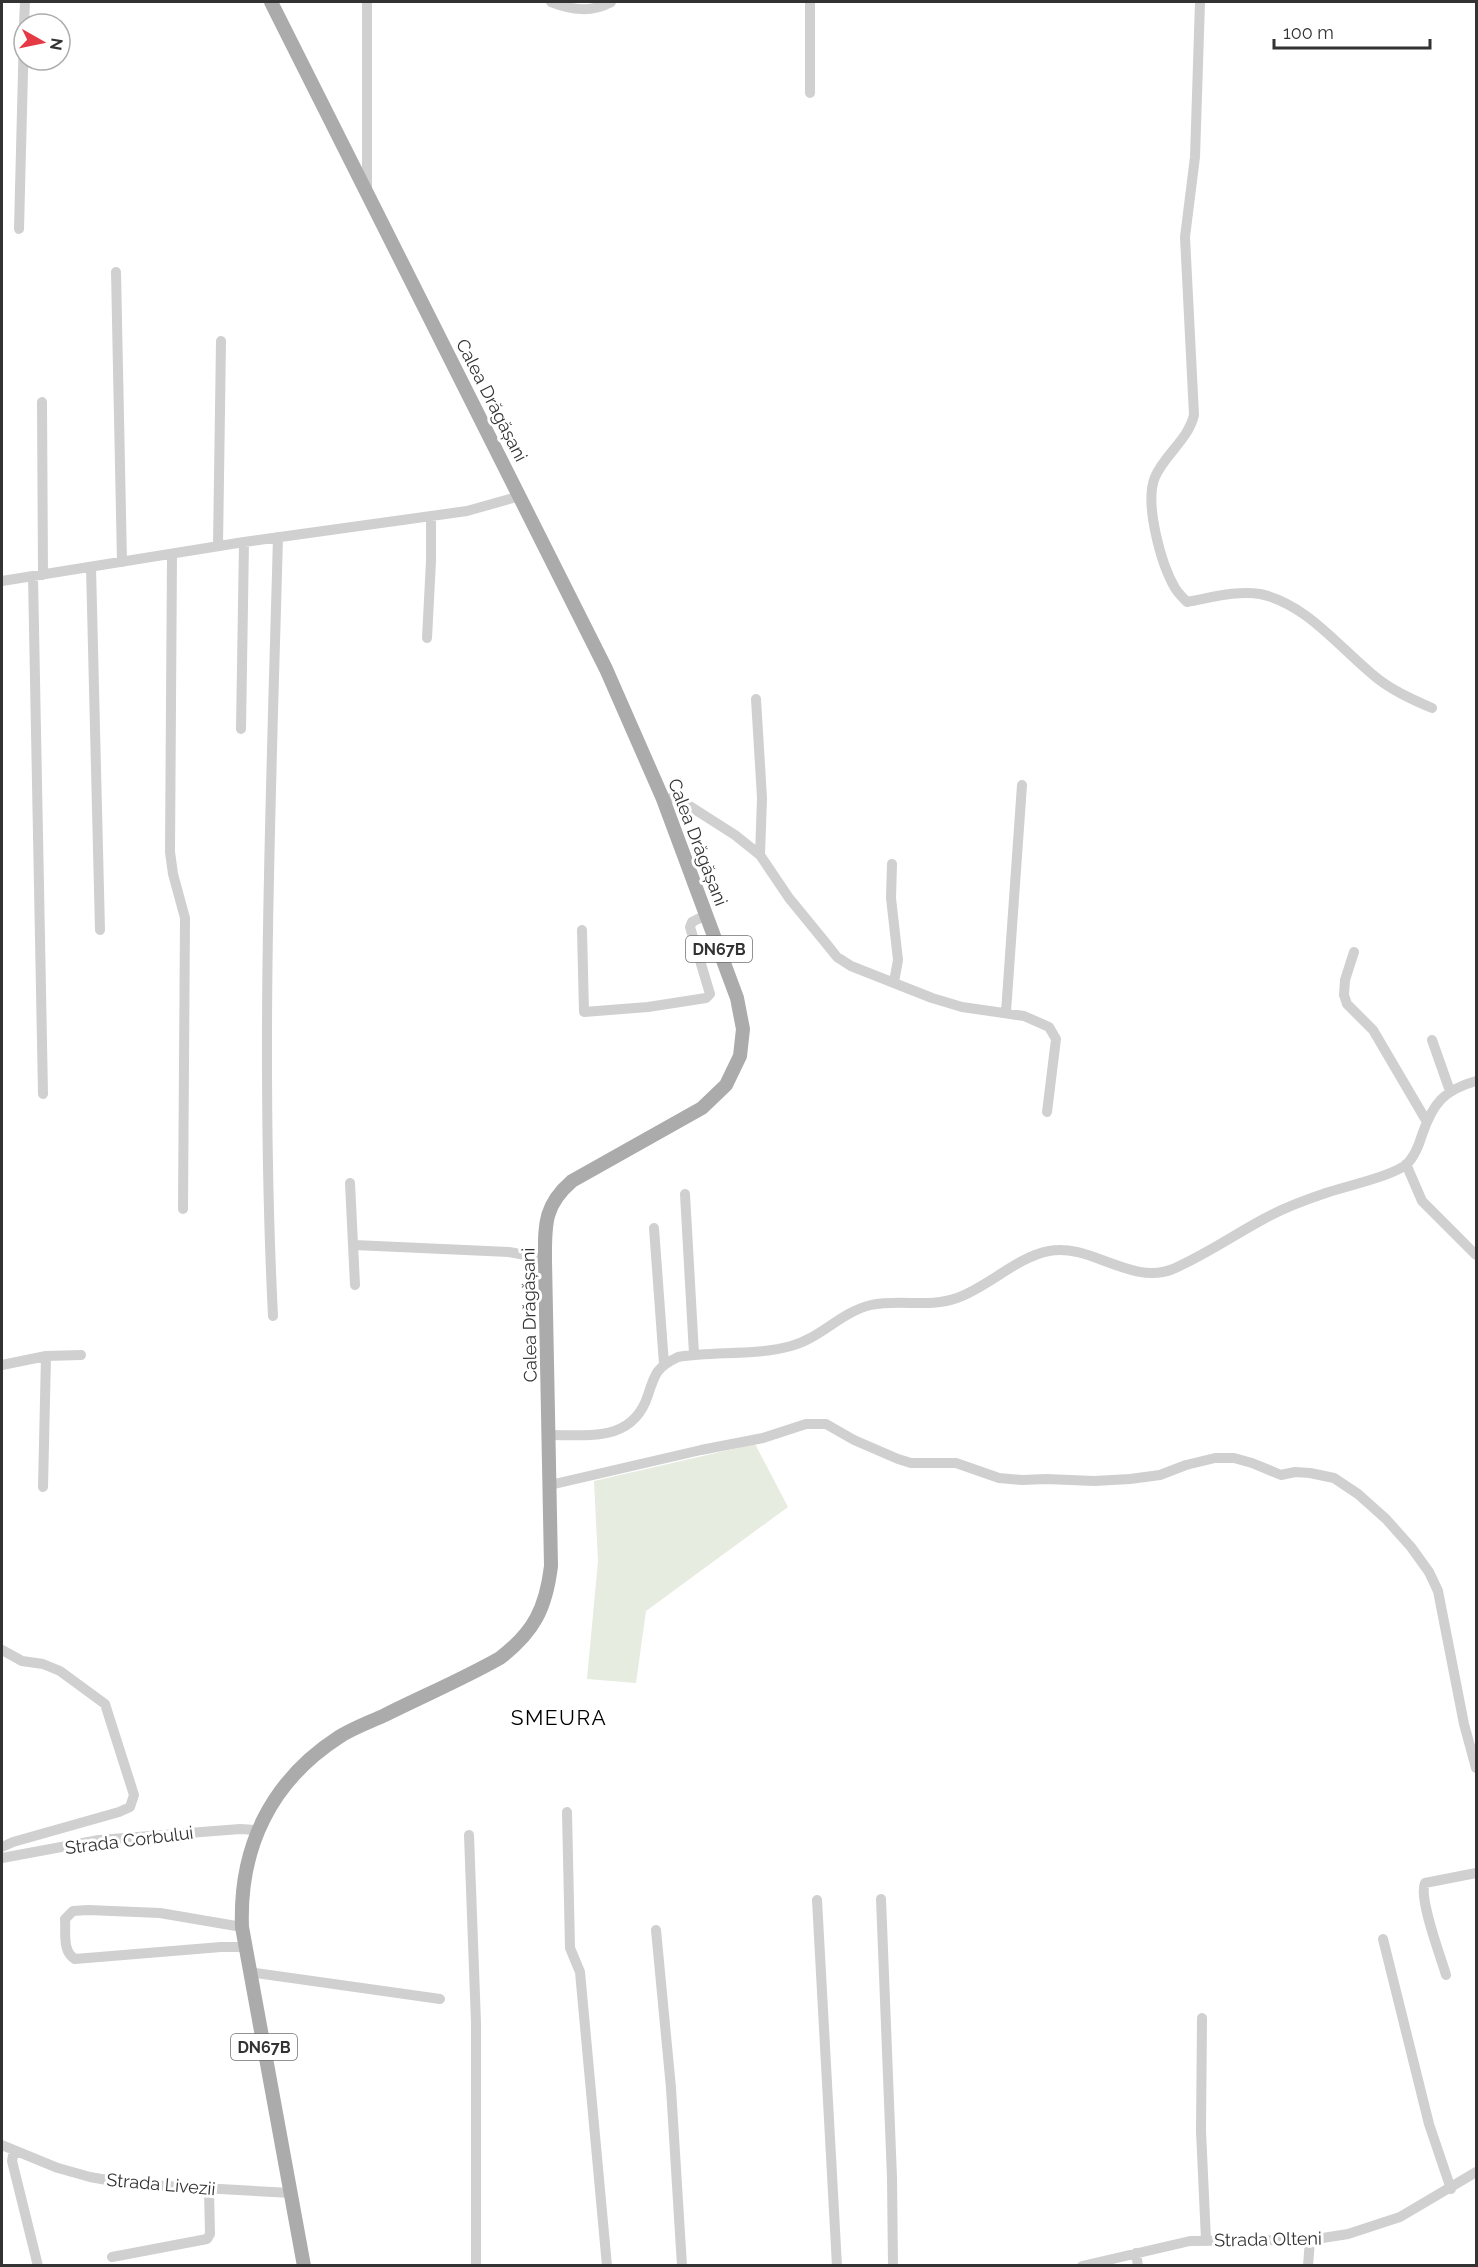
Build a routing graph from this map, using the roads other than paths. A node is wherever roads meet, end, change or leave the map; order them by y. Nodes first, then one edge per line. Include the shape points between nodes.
1 (272, 2) edge
2 (367, 2) edge
3 (552, 2) edge
4 (611, 2) edge
5 (810, 2) edge
6 (1200, 2) edge
7 (23, 72) edge
8 (810, 93) dead end
9 (367, 190) junction
10 (19, 229) dead end
11 (116, 272) dead end
12 (221, 341) dead end
13 (42, 402) dead end
14 (520, 496) junction
15 (431, 516) junction
16 (278, 537) junction
17 (244, 542) junction
18 (218, 546) junction
19 (172, 554) junction
20 (122, 562) junction
21 (91, 567) junction
22 (38, 576) junction
23 (2, 581) edge
24 (428, 638) dead end
25 (756, 699) dead end
26 (1432, 708) dead end
27 (241, 729) dead end
28 (1022, 785) dead end
29 (663, 799) junction
30 (760, 855) junction
31 (892, 864) dead end
32 (706, 915) junction
33 (100, 930) dead end
34 (582, 930) dead end
35 (1354, 952) dead end
36 (894, 982) junction
37 (1006, 1012) junction
38 (1432, 1040) dead end
39 (1476, 1080) edge
40 (1450, 1091) junction
41 (43, 1094) dead end
42 (1047, 1112) dead end
43 (1427, 1122) junction
44 (1406, 1164) junction
45 (350, 1183) dead end
46 (685, 1194) dead end
47 (183, 1209) dead end
48 (654, 1228) dead end
49 (354, 1245) junction
50 (1476, 1255) edge
51 (545, 1261) junction
52 (355, 1285) dead end
53 (273, 1316) dead end
54 (81, 1354) dead end
55 (694, 1354) junction
56 (46, 1356) junction
57 (664, 1364) junction
58 (2, 1365) edge
59 (550, 1435) junction
60 (550, 1485) junction
61 (43, 1487) dead end
62 (2, 1650) edge
63 (1476, 1768) edge
64 (567, 1812) dead end
65 (257, 1830) junction
66 (469, 1835) dead end
67 (2, 1847) edge
68 (2, 1858) edge
69 (1476, 1873) edge
70 (881, 1899) dead end
71 (818, 1900) dead end
72 (242, 1927) junction
73 (656, 1930) dead end
74 (1383, 1939) dead end
75 (245, 1947) junction
76 (249, 1972) junction
77 (1446, 1975) dead end
78 (440, 1998) dead end
79 (1202, 2018) dead end
80 (2, 2145) edge
81 (14, 2150) junction
82 (1476, 2172) edge
83 (1451, 2188) junction
84 (209, 2189) junction
85 (291, 2193) junction
86 (1206, 2240) junction
87 (1310, 2240) junction
88 (1136, 2253) junction
89 (112, 2257) dead end
90 (1101, 2263) edge
91 (38, 2265) edge
92 (304, 2265) edge
93 (476, 2265) edge
94 (607, 2265) edge
95 (682, 2265) edge
96 (837, 2265) edge
97 (893, 2265) edge
98 (1082, 2265) edge
99 (1138, 2265) edge
100 (1308, 2265) edge

1 - 9 main road, Calea Drăgășani / DN67B
2 - 9 street
3 - 4 street via 576,9 596,9
5 - 8 street
6 - 26 street via 1195,157 1185,237 1194,415 1188,432 1154,479 1152,511 1166,570 1176,591 1187,602 1241,594 1279,600 1306,617 1373,675 1405,697
7 - 10 street
9 - 14 main road, Calea Drăgășani / DN67B
11 - 20 street
12 - 18 street
13 - 22 street
14 - 15 street via 467,511
14 - 29 main road, Calea Drăgășani / DN67B via 606,669
15 - 16 street
15 - 24 street
16 - 17 street
16 - 53 street via 267,1185
17 - 18 street
17 - 27 street
18 - 19 street
19 - 20 street
19 - 47 street via 170,852 185,918 186,961
20 - 21 street
21 - 22 street
21 - 33 street
22 - 23 street
22 - 41 street
25 - 30 street via 762,798
28 - 37 street
29 - 30 street via 677,798
29 - 32 main road, Calea Drăgășani / DN67B
30 - 36 street via 837,957
31 - 36 street via 897,960
32 - 34 street via 690,927 710,994 706,998 648,1007 585,1012
32 - 51 main road, Calea Drăgășani / DN67B via 737,999 743,1029 740,1056 726,1084 702,1108 585,1172 561,1190 547,1215
35 - 43 street via 1345,980 1347,1004 1373,1030
36 - 37 street via 962,1007
37 - 42 street via 1037,1020 1049,1027 1056,1039
38 - 40 street
39 - 40 street
40 - 43 street via 1439,1100
43 - 44 street
44 - 50 street via 1422,1201
44 - 55 street via 1263,1219 1164,1272 1139,1272 1066,1250 1048,1251 959,1298 860,1307 812,1337 784,1348
45 - 49 street
46 - 55 street
48 - 57 street
49 - 51 street via 509,1252
49 - 52 street
51 - 59 main road, Calea Drăgășani / DN67B
54 - 56 street
55 - 57 street
56 - 58 street
56 - 61 street
57 - 59 street via 655,1374 641,1411 619,1431
59 - 60 main road, Calea Drăgășani / DN67B
60 - 63 street via 763,1438 806,1424 826,1424 854,1440 911,1462 956,1463 999,1478 1094,1482 1160,1476 1215,1458 1233,1458 1281,1474 1334,1478 1386,1519 1429,1572 1438,1591
60 - 65 main road, Calea Drăgășani / DN67B via 549,1587 527,1634 500,1658 340,1737 308,1762
62 - 67 street via 22,1661 60,1671 105,1704 134,1794 130,1807 118,1812
64 - 94 street via 570,1947 580,1972
65 - 68 street, Strada Corbului via 122,1838
65 - 72 main road, DN67B via 244,1873
66 - 93 street via 476,2023
69 - 77 street via 1425,1883 1423,1888
70 - 97 street
71 - 96 street
72 - 75 main road, DN67B
72 - 75 street via 160,1913 88,1910 73,1911 65,1919 67,1952 75,1959
73 - 95 street
74 - 83 street via 1429,2124
75 - 76 main road, DN67B
76 - 78 street
76 - 85 main road, DN67B
79 - 86 street via 1201,2131
80 - 81 street, Strada Livezii
81 - 84 street, Strada Livezii via 90,2177
81 - 91 street via 12,2161
82 - 83 street, Strada Olteni
83 - 87 street, Strada Olteni via 1400,2217 1348,2234
84 - 85 street, Strada Livezii
84 - 89 street via 207,2239
85 - 92 main road, DN67B
86 - 87 street, Strada Olteni
86 - 88 street, Strada Olteni
87 - 100 street
88 - 90 street, Strada Olteni
88 - 99 street
90 - 98 street, Strada Olteni

